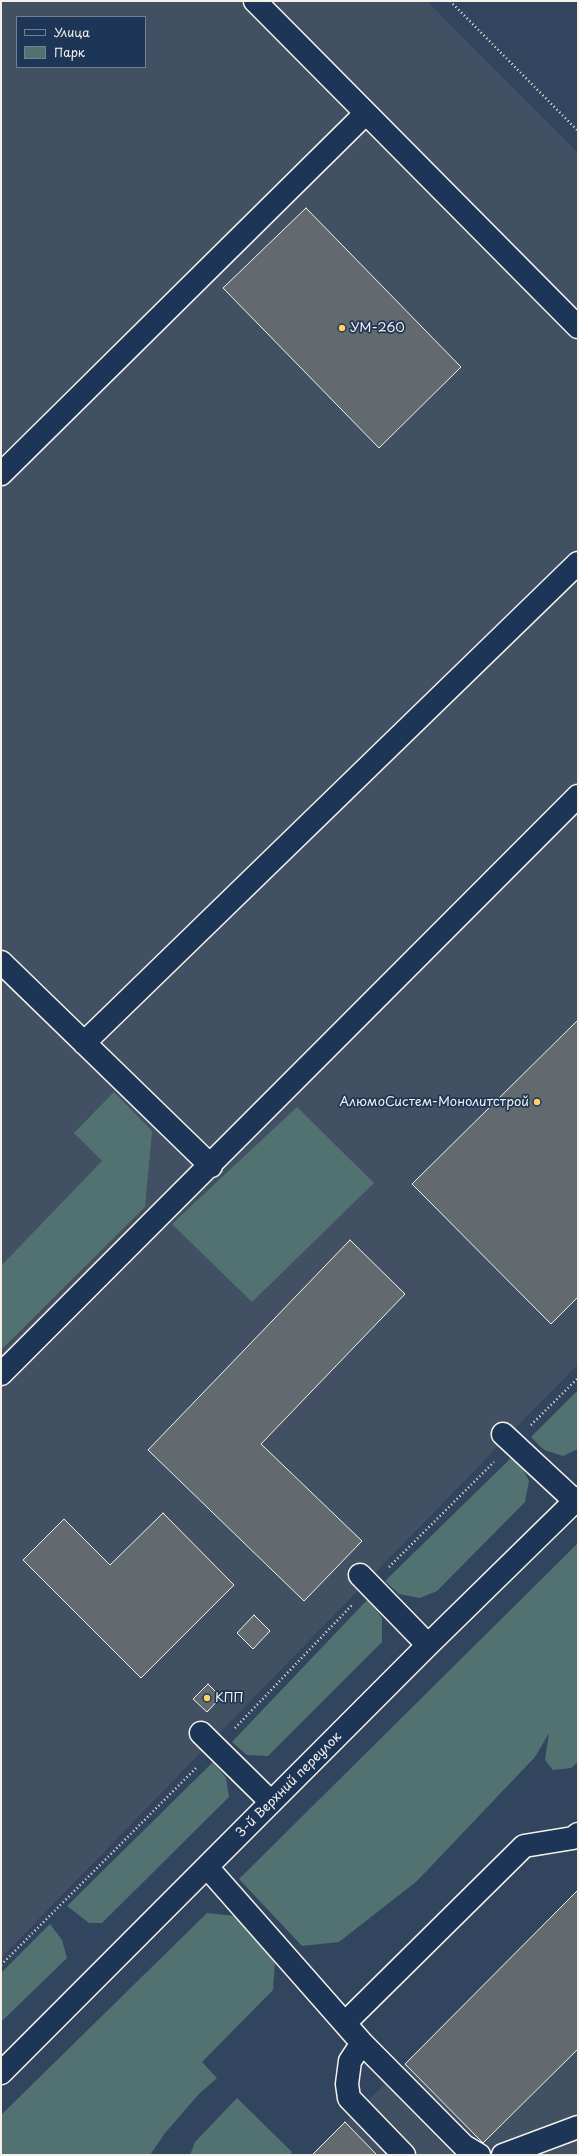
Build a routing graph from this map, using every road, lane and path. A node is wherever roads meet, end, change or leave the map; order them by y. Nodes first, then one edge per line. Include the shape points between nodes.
1 (255, 1) edge
2 (450, 1) edge
3 (365, 114) junction
4 (578, 131) edge
5 (578, 327) edge
6 (1, 474) edge
7 (578, 563) edge
8 (578, 796) edge
9 (1, 962) edge
10 (84, 1043) junction
11 (211, 1166) junction
12 (1, 1374) edge
13 (578, 1378) edge
14 (508, 1438) junction
15 (576, 1500) edge
16 (365, 1580) junction
17 (428, 1645) junction
18 (209, 1741) junction
19 (271, 1802) junction
20 (578, 1834) edge
21 (207, 1867) junction
22 (1, 1965) edge
23 (345, 2023) junction
24 (362, 2043) junction
25 (1, 2073) edge
26 (578, 2127) edge
27 (404, 2155) edge
28 (479, 2155) edge
29 (503, 2155) edge

1 - 3 street
2 - 4 path
3 - 5 street
3 - 6 street
7 - 10 street
8 - 11 street
9 - 10 street
10 - 11 street
11 - 12 street
13 - 14 path
14 - 15 street
14 - 16 path
15 - 17 street, 3-й Верхний переулок
16 - 17 street
16 - 18 path
17 - 19 street, 3-й Верхний переулок
18 - 19 street
18 - 22 path
19 - 21 street, 3-й Верхний переулок
20 - 23 street via 573,1838 524,1846
21 - 23 street
21 - 25 street, 3-й Верхний переулок
23 - 24 street
24 - 27 street via 350,2061 347,2084 349,2098
24 - 28 street via 464,2146
26 - 29 street

